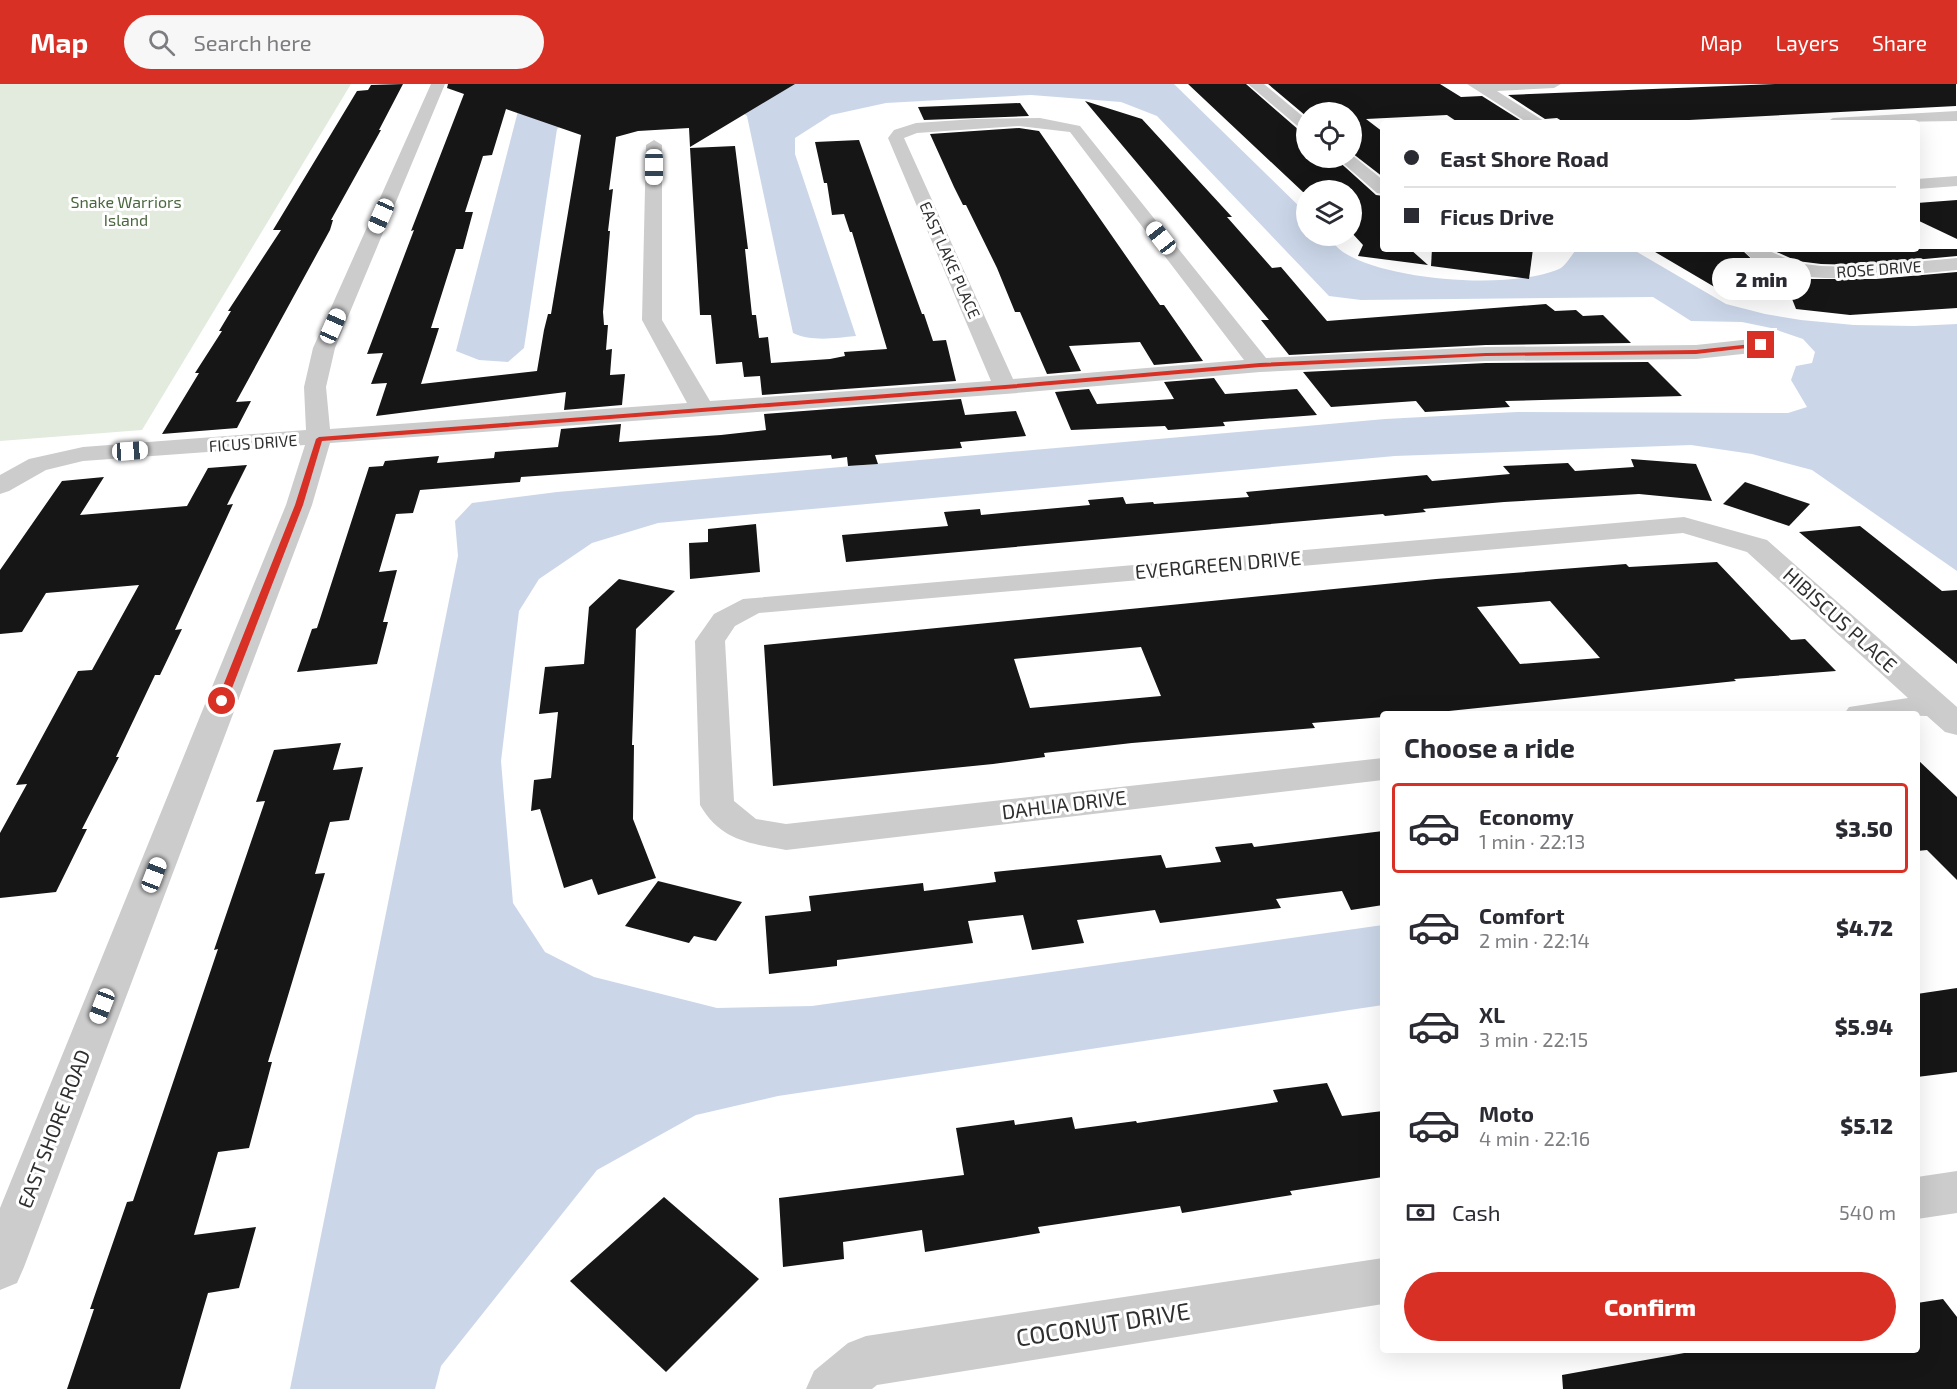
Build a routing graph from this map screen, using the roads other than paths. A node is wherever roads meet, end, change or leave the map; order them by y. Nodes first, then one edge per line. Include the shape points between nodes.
1 (438, 84) edge
2 (1255, 84) edge
3 (1554, 84) edge
4 (1477, 86) edge
5 (1957, 116) edge
6 (1296, 118) edge
7 (1534, 120) edge
8 (1886, 120) edge
9 (654, 145) dead end
10 (1357, 168) edge
11 (1957, 181) edge
12 (1920, 184) edge
13 (1380, 187) edge
14 (1757, 252) edge
15 (1957, 264) edge
16 (1761, 345) dead end
17 (1260, 365) junction
18 (1005, 387) junction
19 (703, 410) junction
20 (319, 439) junction
21 (0, 486) edge
22 (1714, 532) joint
23 (1920, 715) edge
24 (1946, 715) edge
25 (1380, 769) edge
26 (746, 830) joint
27 (1957, 1192) edge
28 (1920, 1198) edge
29 (0, 1267) edge
30 (1380, 1281) edge
31 (832, 1389) edge

1 - 20 street, EAST SHORE ROAD via 324,348 315,387
2 - 6 street
3 - 4 street
4 - 7 street
5 - 8 street
9 - 19 street via 652,320
10 - 13 street
11 - 12 street
14 - 15 street, ROSE DRIVE via 1775,262 1828,273
16 - 17 street, FICUS DRIVE via 1696,352 1486,354
17 - 18 street, FICUS DRIVE
17 - 18 street, EAST LAKE PLACE via 1075,129 1041,122 900,133 896,138
18 - 19 street, FICUS DRIVE
19 - 20 street, FICUS DRIVE
20 - 21 street, FICUS DRIVE via 83,454 38,464
20 - 29 street, EAST SHORE ROAD via 295,516
22 - 24 street, HIBISCUS PLACE via 1757,546
22 - 26 street, EVERGREEN DRIVE via 1684,525 753,605 724,620 710,641 717,806
23 - 24 street
25 - 26 street, DAHLIA DRIVE via 786,837
27 - 28 street
30 - 31 street, COCONUT DRIVE via 866,1361

